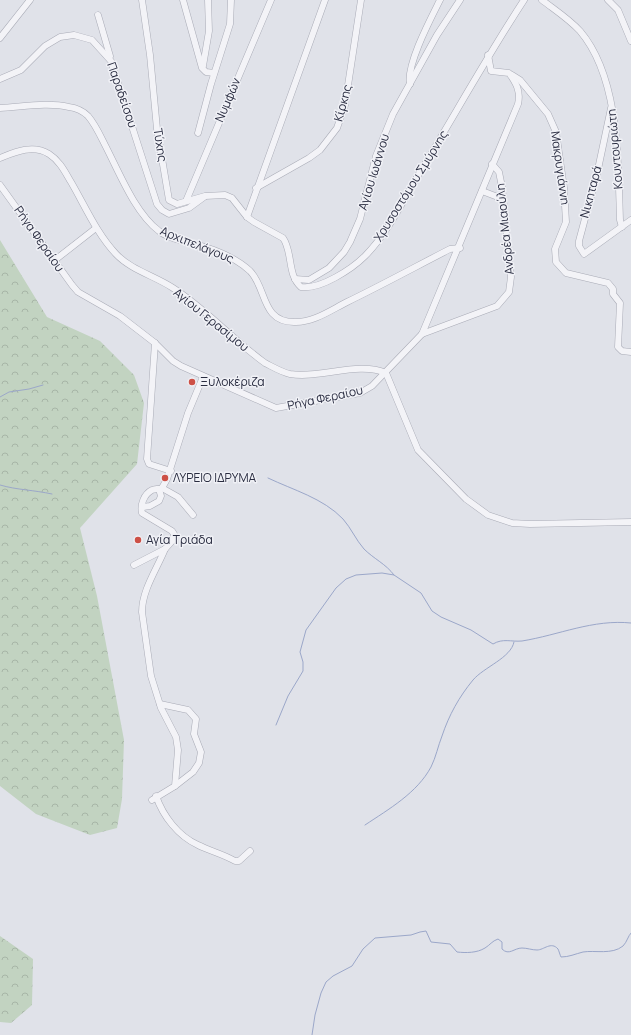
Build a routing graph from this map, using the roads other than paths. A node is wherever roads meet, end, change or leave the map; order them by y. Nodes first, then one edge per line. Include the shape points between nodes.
1 (30, 0) edge
2 (142, 0) edge
3 (183, 0) edge
4 (208, 0) edge
5 (231, 0) edge
6 (271, 0) edge
7 (325, 0) edge
8 (361, 0) edge
9 (440, 0) edge
10 (460, 0) edge
11 (524, 0) edge
12 (542, 0) edge
13 (608, 0) edge
14 (98, 15) dead end
15 (0, 38) edge
16 (631, 41) edge
17 (488, 55) junction
18 (111, 61) junction
19 (202, 68) junction
20 (214, 73) junction
21 (509, 73) junction
22 (0, 79) edge
23 (410, 84) junction
24 (611, 105) junction
25 (0, 108) edge
26 (198, 133) dead end
27 (0, 158) edge
28 (492, 164) junction
29 (0, 185) edge
30 (256, 188) junction
31 (482, 191) junction
32 (205, 196) junction
33 (503, 199) junction
34 (186, 201) junction
35 (247, 217) junction
36 (631, 220) edge
37 (622, 227) junction
38 (96, 228) junction
39 (460, 248) junction
40 (55, 260) junction
41 (295, 279) junction
42 (422, 334) junction
43 (154, 343) junction
44 (631, 352) edge
45 (386, 373) junction
46 (203, 377) junction
47 (171, 471) junction
48 (161, 489) junction
49 (143, 507) junction
50 (193, 516) dead end
51 (631, 522) edge
52 (165, 549) junction
53 (134, 565) dead end
54 (160, 704) junction
55 (175, 786) junction
56 (250, 851) dead end

1 - 15 street
2 - 34 street, Τύχης via 157,129 168,197 177,204
3 - 19 street
4 - 19 street via 209,31
5 - 20 street via 230,24
6 - 34 street, Νυμφών
7 - 30 street
8 - 30 street, Κίρκης via 345,105 336,128 320,150
9 - 23 street via 413,63
10 - 23 street, Αγίου Ιωάννου via 436,35
11 - 17 street, Χρυσοστόμου Σμύρνης
12 - 24 street, Κουντουριώτη via 573,23 590,45 606,82
13 - 16 street via 618,10
14 - 18 street
17 - 21 street via 491,71
17 - 41 street, Χρυσοστόμου Σμύρνης via 379,241 362,259 314,287 300,286
18 - 22 street, Παραδείσου via 92,40 68,35 45,46 21,70
18 - 32 street, Παραδείσου via 157,204 169,214 189,208
19 - 20 street via 206,72
20 - 26 street
21 - 28 street, Ρήγα Φεραίου via 518,87 519,100
21 - 44 street, Μακρυγιάννη via 531,92 553,121 556,132 566,222 554,253 558,266 566,273 611,285 621,308 618,347
23 - 41 street, Αγίου Ιωάννου via 382,141 360,219 350,242 329,268 309,280
24 - 37 street, Κουντουριώτη
24 - 37 street, Νικηταρά via 579,246 584,254
25 - 39 street, Αρχιπελάγους via 68,106 88,116 150,224 161,233 217,252 239,263 257,280 263,300 270,311 287,322 315,318 450,249
27 - 38 street, Αγίου Γερασίμου via 33,148 50,154 62,168
28 - 31 street, Ρήγα Φεραίου
28 - 33 street, Ανδρέα Μιαούλη via 499,172
29 - 40 street, Ρήγα Φεραίου
30 - 35 street
31 - 33 street
31 - 39 street, Ρήγα Φεραίου
32 - 34 street, Τύχης
32 - 35 street, Τύχης via 225,195 232,198
33 - 42 street, Ανδρέα Μιαούλη via 511,277 509,292 497,306
35 - 41 street via 283,238 287,243
36 - 37 street
38 - 40 street
38 - 45 street, Αγίου Γερασίμου via 123,261 173,288 254,356 274,368 292,374 370,368
39 - 42 street, Ρήγα Φεραίου
40 - 43 street, Ρήγα Φεραίου via 78,292 108,308
42 - 45 street, Ρήγα Φεραίου
43 - 46 street, Ρήγα Φεραίου via 173,361
43 - 47 street via 146,459 149,464
45 - 46 street, Ρήγα Φεραίου via 360,393 276,408
45 - 51 street via 418,450 466,499 488,515 512,523 530,524
46 - 47 street via 188,413
47 - 48 street
48 - 49 street via 159,501
48 - 49 street via 154,489 146,494
48 - 50 street via 178,497
49 - 52 street via 142,513 174,534 174,540
52 - 53 street
52 - 54 street via 142,604 151,676
54 - 55 street via 176,737 178,750
54 - 55 street via 188,710 196,719 194,734 201,752 199,763 193,772
55 - 56 street via 154,798 179,832 196,844 235,861 239,861

